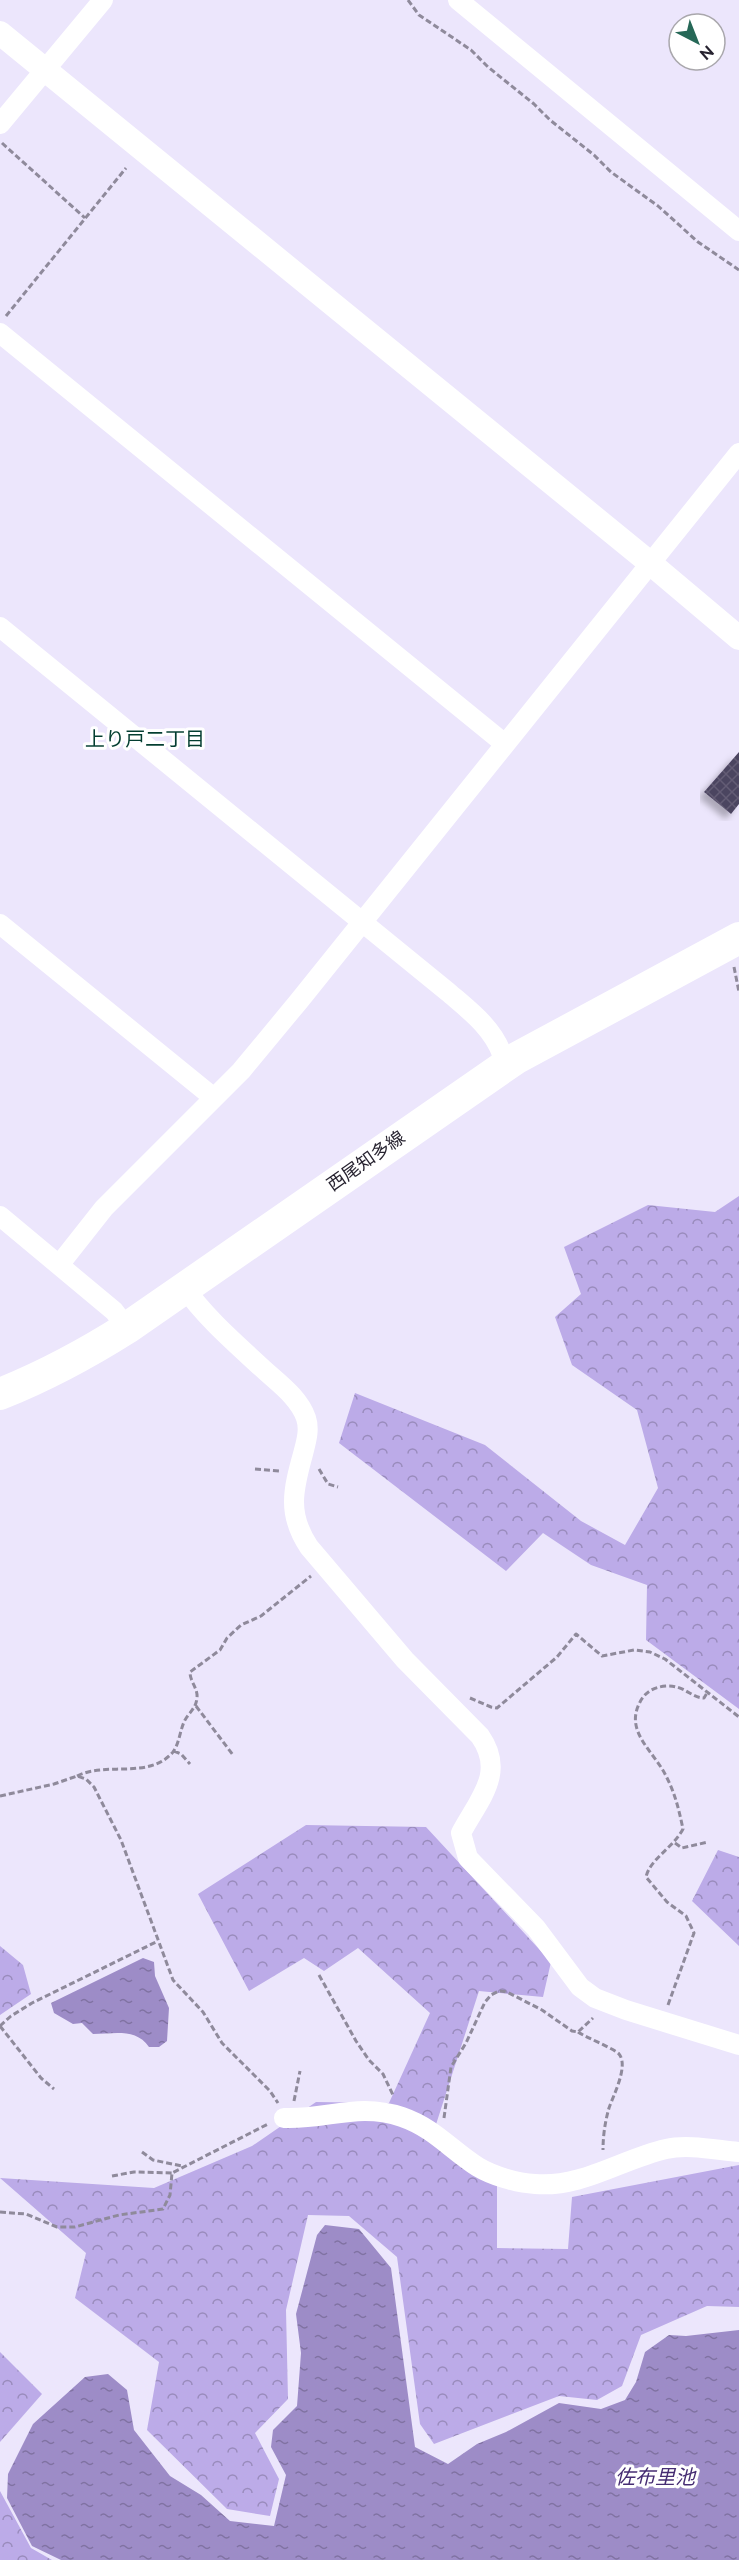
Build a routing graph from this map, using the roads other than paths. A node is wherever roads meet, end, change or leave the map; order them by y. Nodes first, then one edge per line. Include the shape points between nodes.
1 (103, 0) edge
2 (458, 0) edge
3 (0, 33) edge
4 (45, 71) junction
5 (0, 124) edge
6 (739, 231) edge
7 (0, 333) edge
8 (739, 453) edge
9 (650, 563) junction
10 (0, 627) edge
11 (739, 638) edge
12 (505, 744) junction
13 (362, 922) junction
14 (0, 924) edge
15 (739, 938) edge
16 (515, 1059) junction
17 (214, 1098) junction
18 (0, 1216) edge
19 (59, 1265) junction
20 (184, 1287) junction
21 (127, 1328) junction
22 (0, 1394) edge
23 (739, 2045) edge
24 (286, 2118) road end
25 (739, 2152) edge

1 - 4 street
2 - 6 street
3 - 4 street
4 - 5 street
4 - 9 street
7 - 12 street
8 - 9 street
9 - 11 street
9 - 12 street
10 - 13 street
12 - 13 street
13 - 16 street via 481,1020 502,1054
13 - 17 street via 263,1045
14 - 17 street
15 - 16 main road, 西尾知多線
16 - 20 main road, 西尾知多線
17 - 19 street via 104,1208
18 - 19 street
19 - 21 street via 114,1311
20 - 21 main road, 西尾知多線
20 - 23 street via 300,1405 309,1426 295,1484 294,1514 299,1533 405,1660 488,1748 493,1762 491,1779 460,1833 468,1858 536,1928 580,1987 602,2001
21 - 22 main road, 西尾知多線 via 92,1351
24 - 25 street via 354,2109 401,2117 437,2134 478,2167 532,2184 557,2185 584,2178 669,2148

